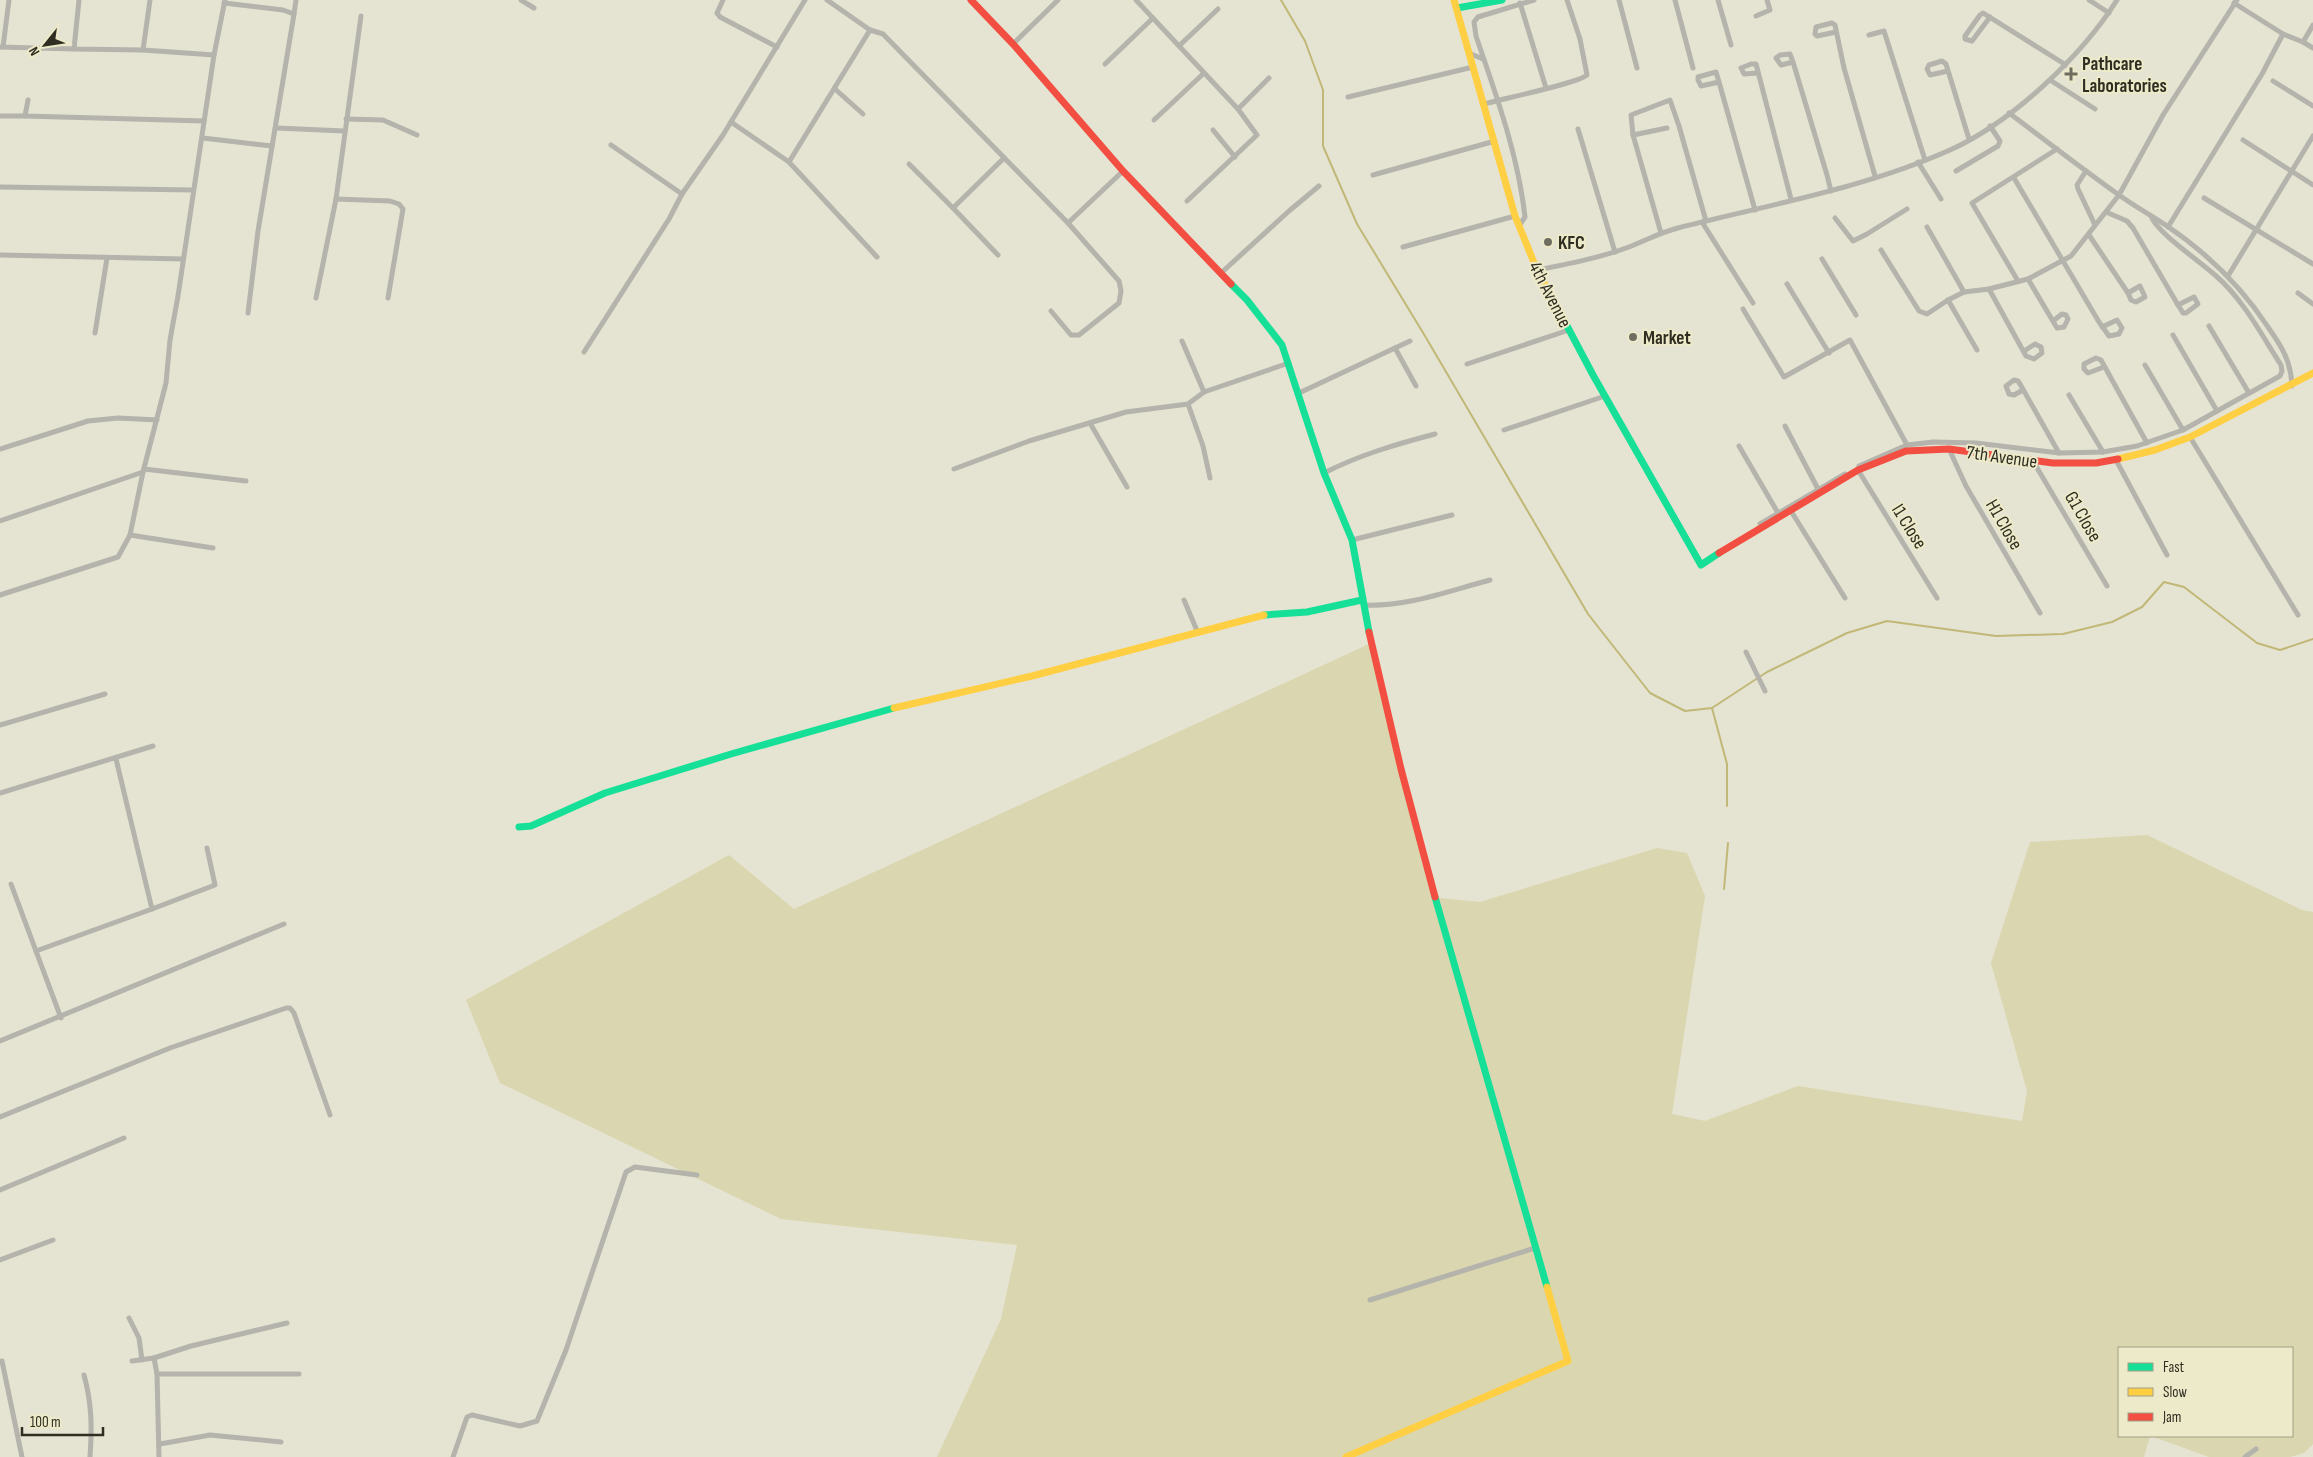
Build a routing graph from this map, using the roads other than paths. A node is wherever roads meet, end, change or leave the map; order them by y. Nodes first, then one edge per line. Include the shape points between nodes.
1 (9, 0) edge
2 (79, 0) edge
3 (150, 0) edge
4 (296, 0) edge
5 (522, 0) edge
6 (723, 0) edge
7 (805, 0) edge
8 (827, 0) edge
9 (971, 0) edge
10 (1058, 0) edge
11 (1136, 0) edge
12 (1454, 0) edge
13 (1501, 0) edge
14 (1534, 0) edge
15 (1567, 0) edge
16 (1619, 0) edge
17 (1675, 0) edge
18 (1718, 0) edge
19 (1767, 0) edge
20 (2088, 0) edge
21 (2117, 0) edge
22 (224, 2) edge
23 (2235, 2) edge
24 (1520, 4) junction
25 (534, 8) dead end
26 (1457, 8) junction
27 (1218, 9) dead end
28 (2109, 13) junction
29 (294, 14) junction
30 (361, 16) dead end
31 (1756, 16) dead end
32 (1990, 17) junction
33 (1153, 18) junction
34 (2313, 25) edge
35 (870, 30) junction
36 (1836, 32) dead end
37 (2283, 34) junction
38 (1869, 35) dead end
39 (2303, 42) junction
40 (1012, 44) junction
41 (1731, 45) dead end
42 (1179, 46) junction
43 (2, 47) edge
44 (777, 47) junction
45 (2313, 48) edge
46 (74, 49) junction
47 (143, 50) junction
48 (1469, 53) junction
49 (214, 55) junction
50 (1484, 59) junction
51 (1793, 62) dead end
52 (1105, 64) dead end
53 (2066, 65) junction
54 (1473, 67) junction
55 (1637, 68) dead end
56 (1693, 68) dead end
57 (1948, 71) dead end
58 (1204, 73) junction
59 (1758, 73) dead end
60 (1269, 78) dead end
61 (2050, 80) junction
62 (2273, 81) dead end
63 (1719, 82) dead end
64 (1546, 88) junction
65 (835, 89) junction
66 (1494, 89) junction
67 (1481, 93) junction
68 (1348, 97) dead end
69 (28, 100) dead end
70 (1498, 100) junction
71 (1484, 104) junction
72 (2313, 106) edge
73 (1238, 109) junction
74 (2095, 110) dead end
75 (2009, 113) junction
76 (863, 114) dead end
77 (0, 116) edge
78 (25, 116) junction
79 (346, 119) junction
80 (1154, 120) dead end
81 (204, 121) junction
82 (731, 122) junction
83 (1990, 126) junction
84 (277, 128) junction
85 (1667, 128) dead end
86 (1578, 129) dead end
87 (1213, 130) dead end
88 (344, 131) junction
89 (417, 135) dead end
90 (1633, 135) junction
91 (2313, 136) edge
92 (202, 138) junction
93 (1969, 139) junction
94 (2242, 140) dead end
95 (1495, 141) junction
96 (611, 145) dead end
97 (272, 146) junction
98 (2057, 149) junction
99 (1235, 157) junction
100 (1003, 159) junction
101 (1925, 160) junction
102 (789, 162) junction
103 (1918, 162) junction
104 (909, 164) dead end
105 (1123, 171) junction
106 (1956, 171) dead end
107 (2086, 171) junction
108 (2292, 172) junction
109 (1373, 175) dead end
110 (1876, 176) junction
111 (2014, 178) junction
112 (2313, 185) edge
113 (1319, 186) dead end
114 (0, 187) edge
115 (193, 190) junction
116 (1831, 191) junction
117 (682, 194) junction
118 (2118, 195) junction
119 (2204, 198) dead end
120 (1791, 199) junction
121 (1941, 199) dead end
122 (336, 200) junction
123 (1188, 201) dead end
124 (953, 208) junction
125 (1907, 209) dead end
126 (1755, 210) junction
127 (2106, 212) junction
128 (1515, 216) junction
129 (2151, 216) junction
130 (1835, 218) dead end
131 (1704, 222) junction
132 (1068, 223) junction
133 (2095, 225) junction
134 (1519, 226) junction
135 (2168, 226) junction
136 (1927, 227) dead end
137 (2257, 230) junction
138 (1661, 234) junction
139 (2089, 235) junction
140 (1403, 247) dead end
141 (1881, 250) dead end
142 (1615, 252) junction
143 (0, 255) edge
144 (998, 255) dead end
145 (107, 258) junction
146 (877, 258) dead end
147 (1822, 258) dead end
148 (183, 259) junction
149 (2063, 261) junction
150 (2313, 264) edge
151 (1537, 270) junction
152 (1221, 273) junction
153 (2228, 276) junction
154 (2028, 279) junction
155 (2018, 281) junction
156 (1787, 284) dead end
157 (1989, 289) junction
158 (1964, 292) junction
159 (2298, 292) dead end
160 (2128, 293) dead end
161 (316, 298) dead end
162 (388, 298) dead end
163 (1948, 300) junction
164 (1753, 303) dead end
165 (2313, 304) edge
166 (2178, 305) dead end
167 (1743, 309) dead end
168 (1050, 311) dead end
169 (248, 312) dead end
170 (1856, 315) dead end
171 (2053, 321) dead end
172 (2102, 326) dead end
173 (2209, 326) dead end
174 (1569, 330) junction
175 (94, 333) dead end
176 (2174, 335) dead end
177 (1182, 341) dead end
178 (1410, 341) dead end
179 (1395, 348) junction
180 (1977, 350) dead end
181 (2024, 351) dead end
182 (584, 352) dead end
183 (1829, 353) junction
184 (1289, 363) junction
185 (1467, 364) dead end
186 (2145, 365) dead end
187 (2104, 367) dead end
188 (2313, 373) edge
189 (1416, 386) dead end
190 (2292, 386) junction
191 (2023, 390) dead end
192 (1204, 392) junction
193 (1300, 393) junction
194 (2249, 393) junction
195 (2069, 395) dead end
196 (1605, 396) junction
197 (1188, 404) junction
198 (2217, 411) junction
199 (157, 420) junction
200 (1090, 423) junction
201 (1785, 426) dead end
202 (1504, 430) dead end
203 (2183, 430) junction
204 (1435, 434) dead end
205 (2190, 437) junction
206 (2147, 443) junction
207 (1907, 445) junction
208 (1739, 446) dead end
209 (0, 449) edge
210 (1950, 449) junction
211 (2103, 452) junction
212 (2059, 453) junction
213 (2116, 460) junction
214 (2033, 462) junction
215 (954, 469) dead end
216 (143, 470) junction
217 (1858, 470) junction
218 (1324, 473) junction
219 (1210, 478) dead end
220 (246, 481) dead end
221 (1127, 487) dead end
222 (1818, 489) junction
223 (1791, 512) junction
224 (1778, 513) junction
225 (1452, 515) dead end
226 (0, 521) edge
227 (130, 535) junction
228 (1352, 540) junction
229 (1737, 540) junction
230 (213, 548) dead end
231 (2167, 554) dead end
232 (1701, 565) joint
233 (1490, 580) dead end
234 (2107, 586) dead end
235 (0, 595) edge
236 (1845, 598) dead end
237 (1937, 598) dead end
238 (1184, 600) dead end
239 (1363, 602) junction
240 (2040, 613) dead end
241 (2298, 614) dead end
242 (1198, 633) junction
243 (1746, 652) dead end
244 (1765, 691) dead end
245 (105, 694) dead end
246 (0, 725) edge
247 (152, 746) dead end
248 (116, 758) junction
249 (0, 793) edge
250 (519, 827) dead end
251 (208, 848) dead end
252 (11, 884) dead end
253 (152, 909) junction
254 (284, 924) dead end
255 (36, 951) junction
256 (61, 1018) junction
257 (0, 1041) edge
258 (330, 1115) dead end
259 (0, 1117) edge
260 (124, 1138) dead end
261 (697, 1175) dead end
262 (0, 1190) edge
263 (53, 1240) dead end
264 (1535, 1248) junction
265 (0, 1260) edge
266 (1370, 1300) dead end
267 (129, 1318) dead end
268 (286, 1323) dead end
269 (154, 1358) junction
270 (142, 1360) junction
271 (2, 1361) dead end
272 (132, 1361) dead end
273 (157, 1374) junction
274 (299, 1374) dead end
275 (84, 1375) dead end
276 (282, 1442) dead end
277 (160, 1444) junction
278 (2256, 1449) dead end
279 (22, 1457) edge
280 (90, 1457) edge
281 (159, 1457) edge
282 (453, 1457) edge
283 (1346, 1457) edge
284 (2245, 1457) edge

1 - 43 street
2 - 46 street
3 - 47 street
4 - 29 street
5 - 25 street
6 - 44 street via 717,13 720,17
7 - 44 street
8 - 35 street
9 - 40 street
10 - 40 street
11 - 33 street
12 - 26 street, 4th Avenue
13 - 26 street
14 - 24 street
15 - 64 street via 1587,75
16 - 55 street
17 - 56 street
18 - 41 street
19 - 31 street via 1770,10
20 - 28 street
21 - 28 street
22 - 29 street
22 - 49 street
23 - 37 street
23 - 118 street via 2163,115
24 - 50 street via 1474,22
24 - 64 street
26 - 48 street, 4th Avenue
27 - 42 street
28 - 53 street
29 - 84 street
30 - 79 street
32 - 32 street via 1980,14 1965,38 1972,41
32 - 53 street
33 - 42 street
33 - 52 street
34 - 39 street
35 - 65 street
35 - 100 street via 883,34
36 - 110 street
37 - 39 street
37 - 135 street via 2262,74
38 - 101 street via 1884,31
39 - 45 street
40 - 105 street
42 - 58 street
43 - 46 street
44 - 82 street
46 - 47 street
47 - 49 street
48 - 50 street
48 - 54 street, 4th Avenue
49 - 81 street
50 - 66 street
51 - 116 street
53 - 61 street
54 - 67 street, 4th Avenue
54 - 68 street
57 - 93 street
58 - 73 street
58 - 80 street
59 - 120 street
60 - 73 street
61 - 74 street
61 - 75 street
62 - 72 street
63 - 126 street
64 - 70 street
65 - 76 street
65 - 102 street
66 - 67 street
66 - 70 street
67 - 71 street, 4th Avenue
69 - 78 street
70 - 71 street
70 - 134 street via 1522,186 1525,217
71 - 95 street, 4th Avenue
73 - 99 street via 1257,135
75 - 83 street
75 - 98 street
77 - 78 street
78 - 81 street
79 - 88 street
79 - 89 street via 383,120
81 - 92 street
82 - 102 street
82 - 117 street
83 - 93 street
83 - 106 street via 2000,141 1998,146
84 - 88 street
84 - 97 street
85 - 90 street
86 - 142 street
87 - 99 street
88 - 122 street
90 - 131 street via 1631,115 1670,100
90 - 138 street
91 - 108 street
92 - 97 street
92 - 115 street
93 - 101 street
94 - 108 street
95 - 109 street
95 - 128 street, 4th Avenue
96 - 117 street
97 - 169 street
98 - 107 street
98 - 111 street
99 - 123 street
100 - 124 street
100 - 132 street
101 - 103 street
102 - 146 street
103 - 110 street
103 - 121 street
104 - 124 street
105 - 132 street
105 - 152 street
107 - 118 street
107 - 133 street via 2077,185
108 - 112 street
108 - 137 street
110 - 116 street
111 - 149 street
111 - 155 street via 1972,203
113 - 152 street
114 - 115 street
115 - 148 street
116 - 120 street
117 - 182 street
118 - 127 street
118 - 129 street
119 - 137 street
120 - 126 street
122 - 161 street
122 - 162 street via 390,201 399,204 403,210
124 - 144 street
125 - 130 street via 1853,241
126 - 131 street
127 - 133 street
127 - 166 street via 2127,221 2133,228
128 - 134 street, 4th Avenue
128 - 140 street
129 - 135 street
129 - 194 street via 2158,228 2227,287 2280,365 2280,376
131 - 138 street
131 - 164 street
132 - 168 street via 1119,281 1119,303 1075,336
133 - 139 street
134 - 151 street, 4th Avenue
135 - 153 street
136 - 158 street
137 - 150 street
137 - 153 street
138 - 142 street
139 - 149 street
139 - 160 street
141 - 163 street via 1923,314
142 - 151 street
143 - 145 street
145 - 148 street
145 - 175 street
147 - 170 street
148 - 199 street via 166,383
149 - 154 street
149 - 172 street
151 - 174 street, 4th Avenue
152 - 184 street via 1274,333
153 - 190 street via 2272,332 2291,368
154 - 155 street
154 - 171 street
155 - 157 street
156 - 183 street
157 - 158 street
157 - 181 street
158 - 163 street
159 - 165 street
163 - 180 street
167 - 183 street via 1784,377
173 - 194 street
174 - 185 street
174 - 196 street, 4th Avenue
176 - 198 street
177 - 192 street
178 - 179 street
179 - 189 street
179 - 193 street
183 - 207 street via 1850,340
184 - 192 street
184 - 193 street
186 - 203 street
187 - 206 street
188 - 190 street, 7th Avenue
190 - 205 street, 7th Avenue
191 - 212 street
192 - 197 street
193 - 218 street
194 - 198 street
195 - 211 street
196 - 202 street
196 - 232 street, 4th Avenue
197 - 200 street via 1126,412
197 - 219 street
198 - 203 street
199 - 209 street via 118,418 88,421
199 - 216 street
200 - 215 street
200 - 221 street
201 - 222 street
203 - 206 street
204 - 218 street via 1401,443
205 - 213 street, 7th Avenue
205 - 241 street
206 - 211 street
207 - 212 street via 1950,442
207 - 222 street via 1877,457
208 - 224 street
210 - 214 street, 7th Avenue
210 - 217 street, 7th Avenue via 1906,451
210 - 240 street, H1 Close via 1966,486
211 - 212 street
213 - 214 street, 7th Avenue via 2096,463
213 - 231 street
214 - 234 street, G1 Close
216 - 220 street
216 - 226 street
216 - 227 street
217 - 223 street, 7th Avenue
217 - 237 street, I1 Close
218 - 228 street
222 - 224 street
223 - 229 street, 7th Avenue
223 - 236 street
224 - 229 street
225 - 228 street
227 - 230 street
227 - 235 street via 118,557
228 - 239 street
229 - 232 street, 7th Avenue
233 - 239 street via 1401,604
238 - 242 street
239 - 242 street via 1307,612 1256,616
239 - 264 street via 1401,769 1434,894
242 - 250 street via 872,714 632,784 531,826
243 - 244 street
245 - 246 street
247 - 248 street
248 - 249 street
248 - 253 street
251 - 253 street via 215,885
252 - 255 street
253 - 255 street
254 - 256 street
255 - 256 street
256 - 257 street
258 - 259 street via 294,1014 286,1008 161,1052
260 - 262 street
261 - 282 street via 635,1167 626,1172 566,1350 537,1421 520,1426 472,1415 467,1417
263 - 265 street
264 - 266 street
264 - 283 street via 1568,1361
267 - 270 street via 139,1338
268 - 269 street
269 - 270 street
269 - 273 street
270 - 272 street
271 - 279 street
273 - 274 street
273 - 277 street
275 - 280 street via 93,1423
276 - 277 street via 210,1434
277 - 281 street
278 - 284 street

